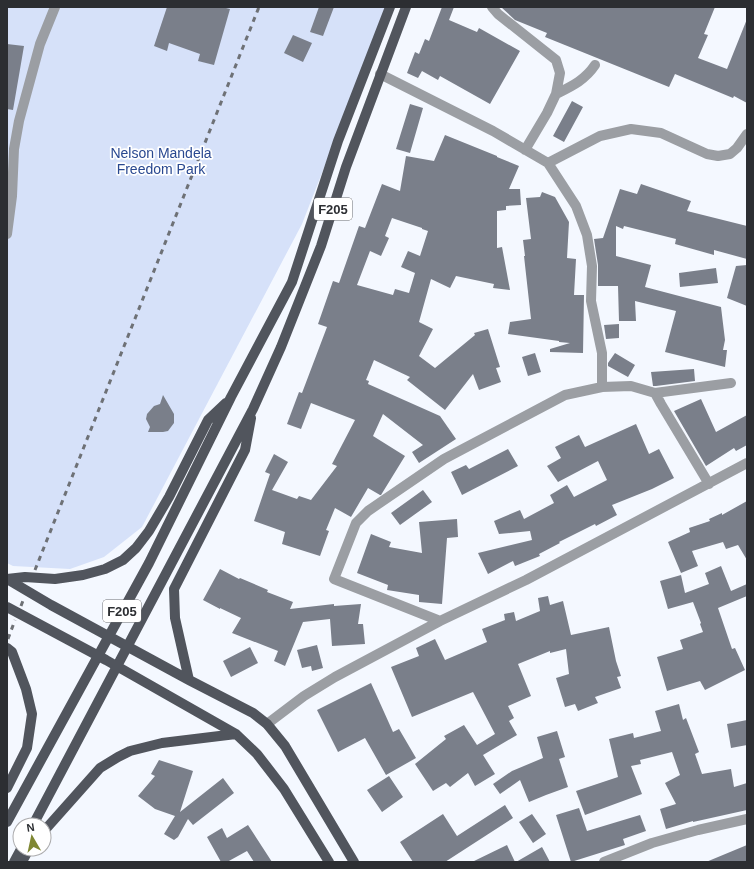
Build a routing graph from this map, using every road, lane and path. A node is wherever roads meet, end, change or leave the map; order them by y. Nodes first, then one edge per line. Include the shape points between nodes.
1 (55, 7) edge
2 (390, 7) edge
3 (406, 7) edge
4 (492, 7) edge
5 (595, 65) dead end
6 (380, 74) junction
7 (556, 94) junction
8 (747, 134) edge
9 (525, 150) junction
10 (548, 164) junction
11 (7, 234) edge
12 (731, 383) dead end
13 (602, 388) junction
14 (655, 393) junction
15 (231, 397) junction
16 (253, 409) junction
17 (747, 463) edge
18 (709, 484) junction
19 (7, 579) edge
20 (7, 607) edge
21 (440, 621) junction
22 (7, 648) edge
23 (189, 680) junction
24 (267, 724) junction
25 (236, 734) junction
26 (7, 788) edge
27 (37, 817) edge
28 (747, 819) edge
29 (7, 822) edge
30 (52, 822) edge
31 (329, 862) edge
32 (354, 862) edge
33 (604, 862) edge

1 - 11 street via 40,44 19,122 14,149
2 - 15 main road via 338,141 292,282
3 - 6 main road, F205
4 - 7 street via 556,60 560,73
5 - 7 street via 580,82
6 - 9 street
6 - 16 main road, F205 via 346,167 322,246
7 - 9 street
8 - 10 street via 730,154 718,156 707,154 661,133 631,129 600,136
9 - 10 street
10 - 13 street via 576,206 587,235 592,266 591,301 602,353
12 - 14 street
13 - 14 street via 631,386
13 - 21 street via 565,395 444,459 368,511 356,524 334,579
14 - 18 street
15 - 19 main road via 208,420 149,531 123,560 105,569 83,575 55,579
15 - 29 main road, F205 via 149,563
16 - 23 main road via 246,450 174,589 175,618
16 - 27 main road, F205
17 - 18 street
18 - 21 street via 526,580
19 - 23 main road
20 - 25 main road
21 - 24 street via 304,696
22 - 26 main road via 12,652 32,714 27,748
23 - 24 main road via 253,713
24 - 32 main road via 286,746
25 - 30 main road via 162,743 130,751 100,768
25 - 31 main road via 257,754 284,789
28 - 33 street via 652,843

